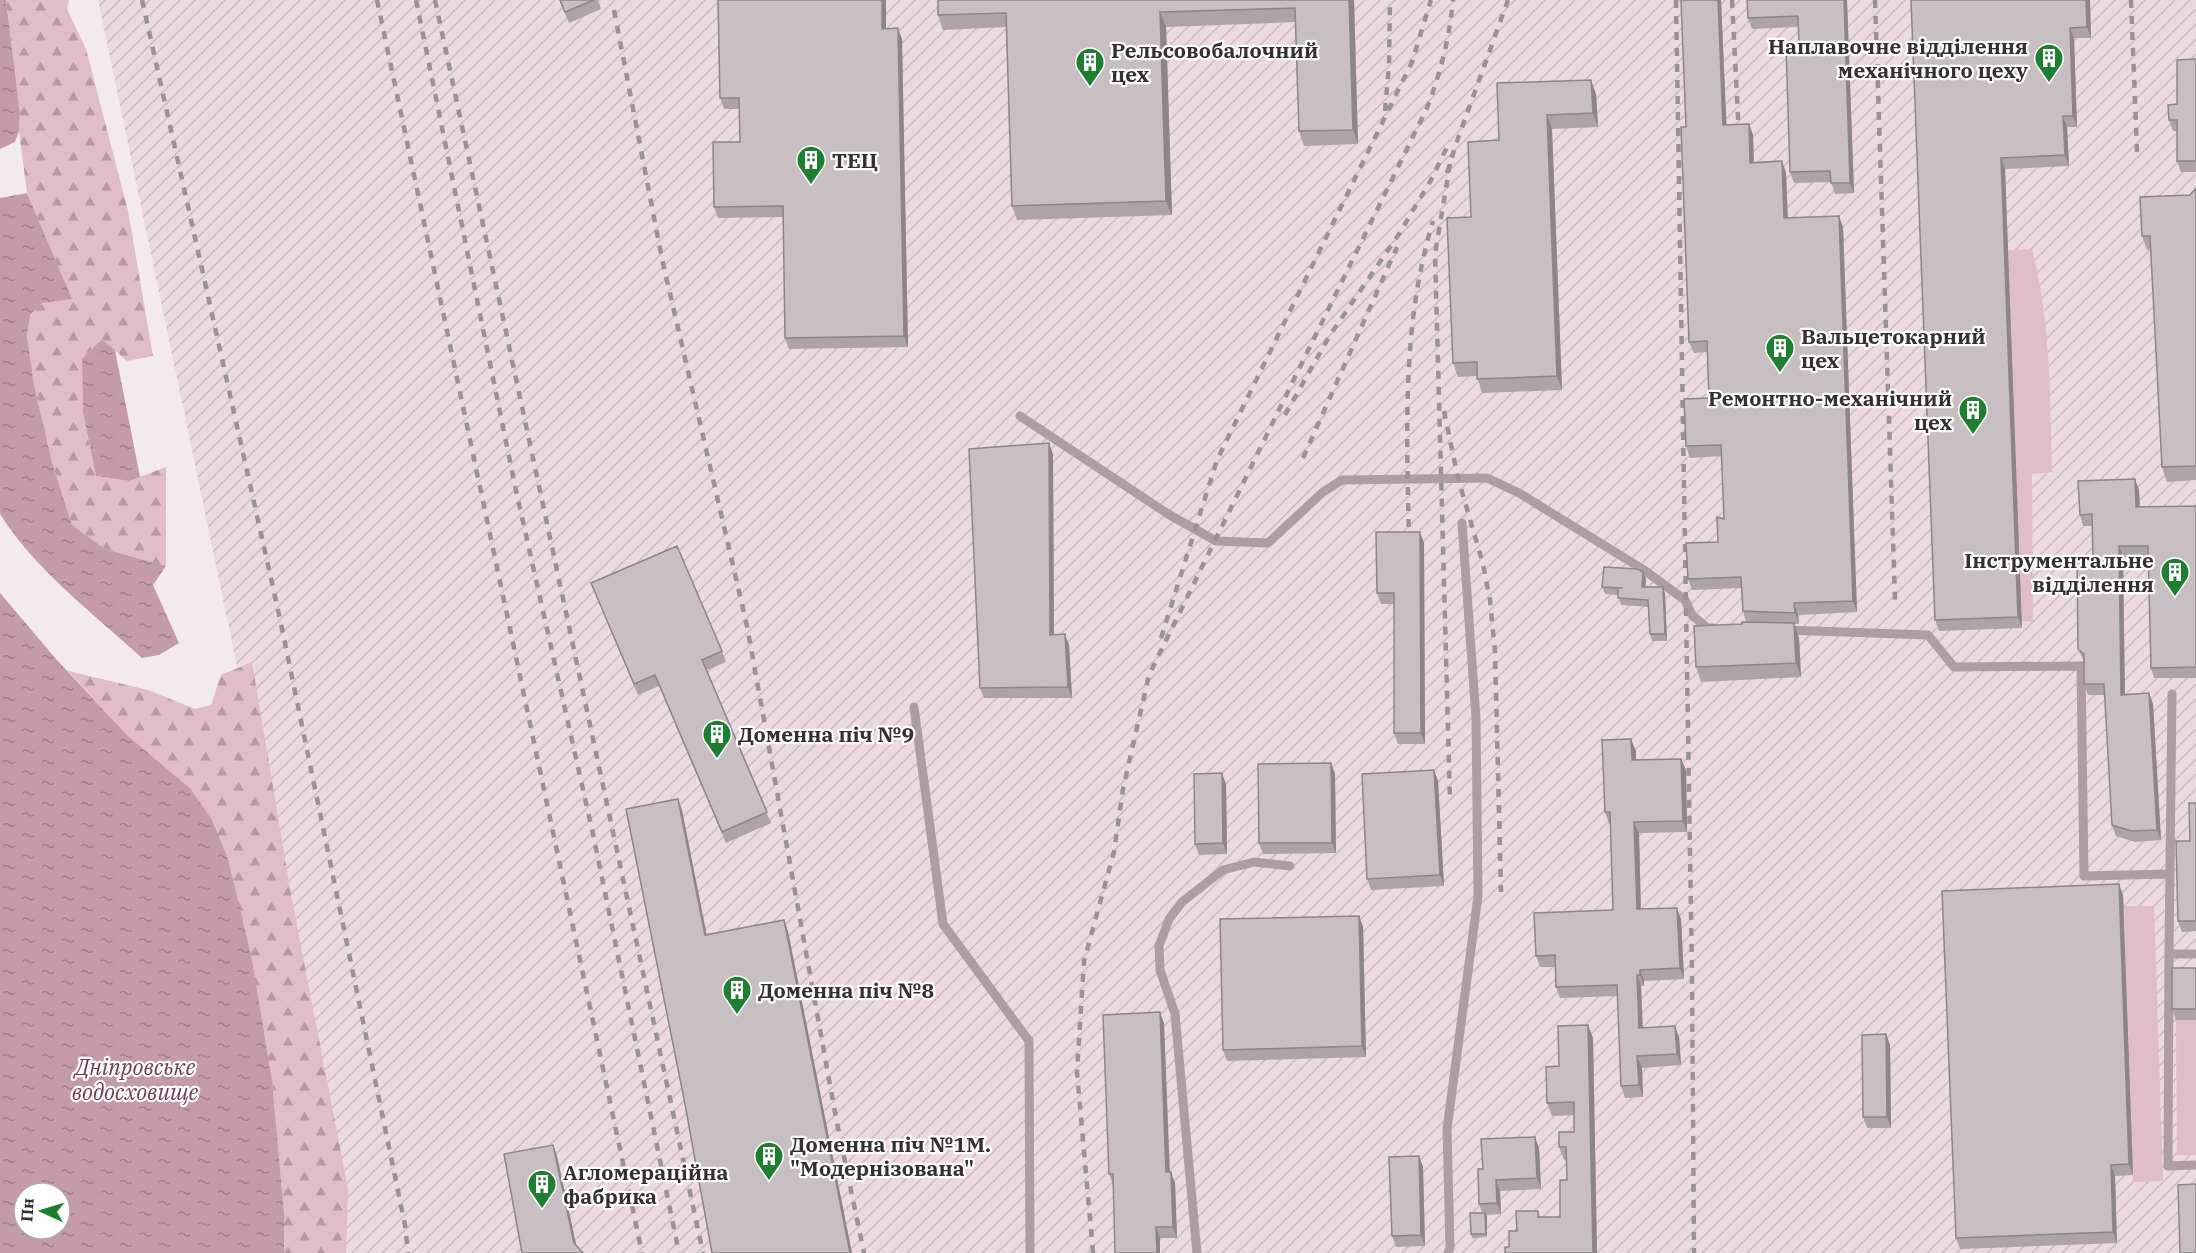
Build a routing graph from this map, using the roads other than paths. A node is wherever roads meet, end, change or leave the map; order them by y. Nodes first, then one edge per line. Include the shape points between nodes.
1 (1020, 416) dead end
2 (1462, 523) dead end
3 (1718, 628) edge
4 (1776, 630) edge
5 (2172, 694) dead end
6 (914, 706) dead end
7 (1290, 866) dead end
8 (2170, 874) junction
9 (2169, 954) junction
10 (2196, 954) edge
11 (2196, 1165) edge
12 (1030, 1253) edge
13 (1197, 1253) edge
14 (1448, 1253) edge

1 - 3 lane via 1168,514 1216,541 1268,543 1323,492 1342,480 1487,478 1644,570 1685,600 1692,615 1707,628
2 - 14 lane via 1476,718 1478,896 1447,1129
4 - 8 lane via 1928,635 1954,667 2081,666 2084,876
5 - 8 lane
6 - 12 lane via 943,924 1029,1041
7 - 13 lane via 1254,862 1223,870 1182,902 1169,919 1160,946 1160,970 1175,1014
8 - 9 lane
9 - 10 lane
9 - 11 lane via 2168,1166

